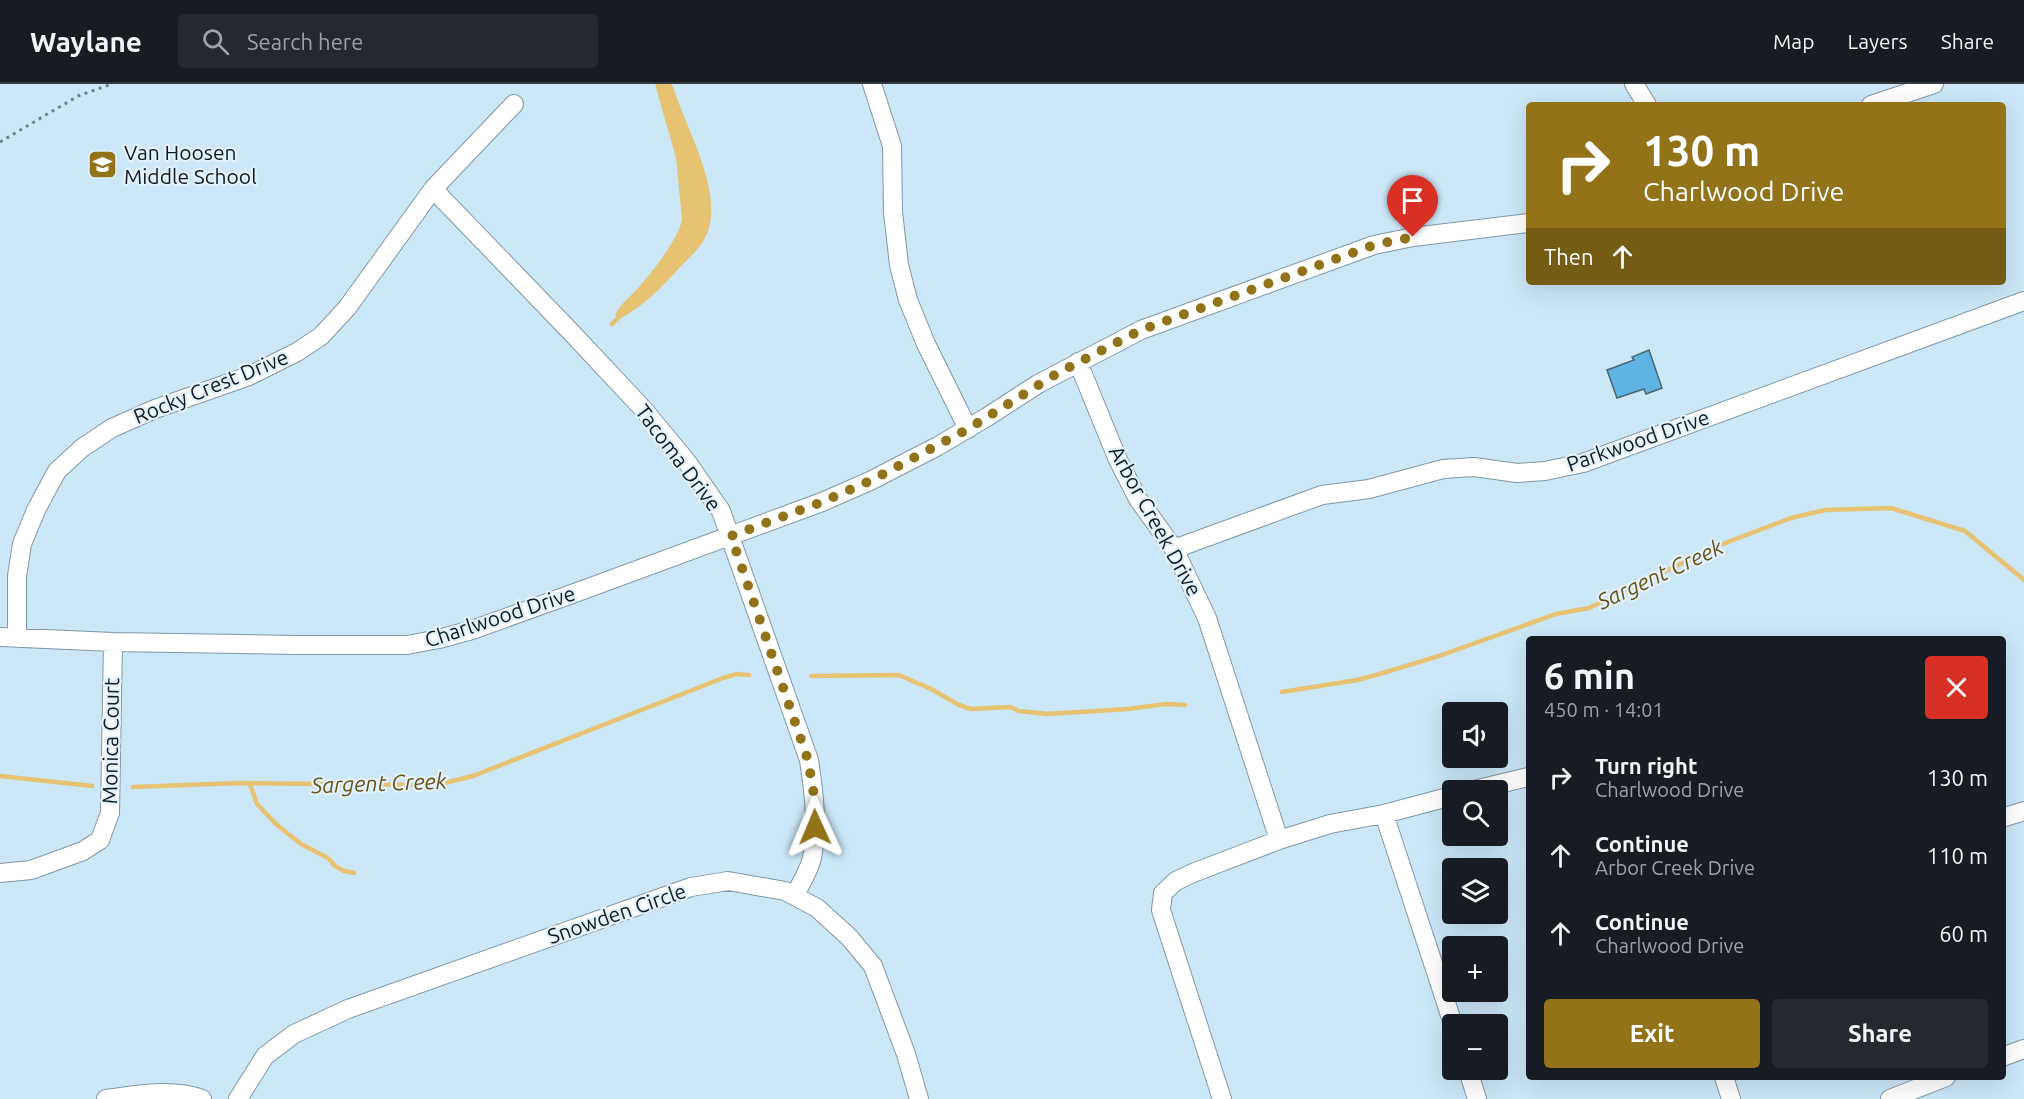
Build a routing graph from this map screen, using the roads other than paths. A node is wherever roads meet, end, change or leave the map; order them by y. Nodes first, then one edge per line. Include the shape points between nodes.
1 (872, 84) edge
2 (1634, 84) edge
3 (1934, 84) edge
4 (1906, 89) edge
5 (1645, 102) edge
6 (1878, 102) edge
7 (514, 104) dead end
8 (433, 189) junction
9 (1526, 223) edge
10 (2024, 301) edge
11 (1078, 362) junction
12 (968, 429) junction
13 (731, 536) junction
14 (1174, 549) junction
15 (8, 638) edge
16 (113, 642) junction
17 (1526, 777) edge
18 (1508, 782) edge
19 (1442, 799) edge
20 (2024, 811) edge
21 (1384, 814) junction
22 (2006, 817) edge
23 (1279, 840) junction
24 (0, 873) edge
25 (795, 896) junction
26 (1450, 1014) edge
27 (2024, 1049) edge
28 (2006, 1056) edge
29 (1471, 1080) edge
30 (1725, 1080) edge
31 (1938, 1080) edge
32 (106, 1099) edge
33 (202, 1099) edge
34 (238, 1099) edge
35 (919, 1099) edge
36 (1222, 1099) edge
37 (1478, 1099) edge
38 (1731, 1099) edge
39 (1890, 1099) edge

1 - 12 street via 892,146 893,212 908,300
2 - 5 street
3 - 4 street
4 - 6 street
7 - 8 street, Rocky Crest Drive
8 - 13 street, Tacoma Drive via 645,411 721,511
8 - 15 street, Rocky Crest Drive via 347,308 321,336 249,376 155,409 112,429 82,448 57,471 22,544
9 - 11 street via 1374,245 1141,330
10 - 14 street, Parkwood Drive via 1583,462 1517,473 1443,469 1369,489 1322,495
11 - 12 street
11 - 14 street, Arbor Creek Drive via 1123,470 1138,499
12 - 13 street, Charlwood Drive via 870,481
13 - 16 street, Charlwood Drive via 472,630 408,645
13 - 25 street, Tacoma Drive via 808,760 815,827 811,860
14 - 23 street, Arbor Creek Drive via 1207,618
15 - 16 street, Charlwood Drive
16 - 24 street, Monica Court via 110,813 100,840 83,851 31,870
17 - 18 street
19 - 21 street
20 - 22 street
21 - 23 street via 1330,824
21 - 26 street
23 - 36 street via 1193,873 1163,893 1161,910
25 - 34 street, Snowden Circle via 728,881 691,887 348,1009 294,1034 265,1056
25 - 35 street, Snowden Circle via 818,908 849,936 873,966
27 - 28 street
29 - 37 street
30 - 38 street
31 - 39 street
32 - 33 street via 166,1092

